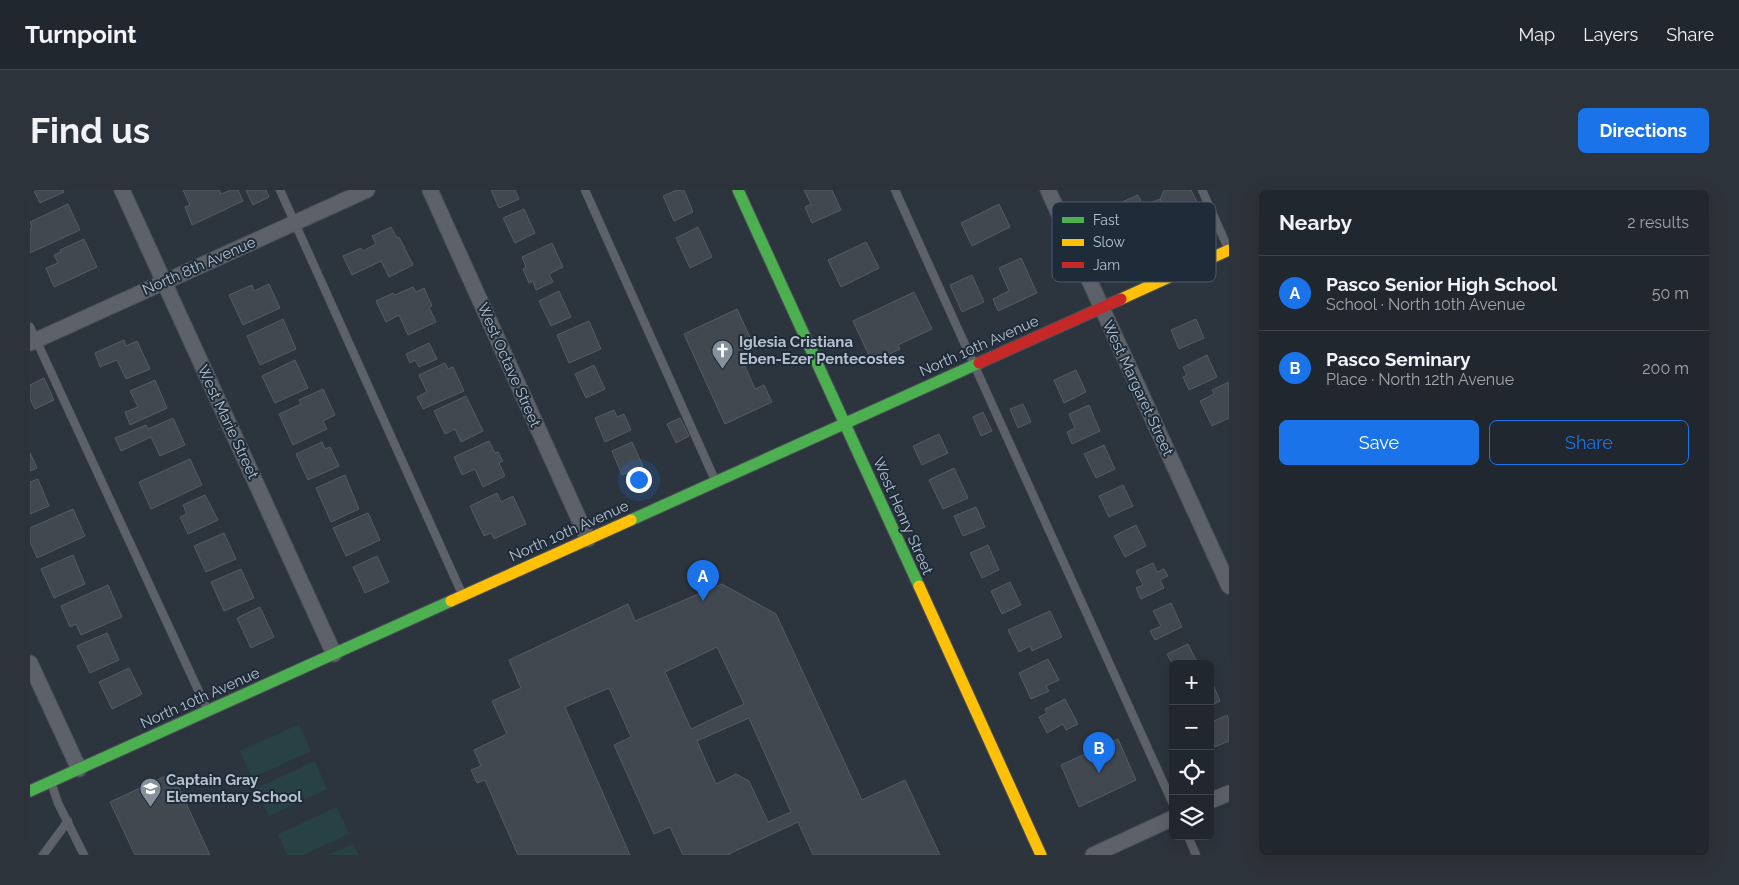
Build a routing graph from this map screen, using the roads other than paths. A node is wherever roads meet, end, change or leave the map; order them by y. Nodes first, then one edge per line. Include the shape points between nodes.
1 (122, 190) edge
2 (280, 190) edge
3 (367, 190) edge
4 (430, 190) edge
5 (585, 190) edge
6 (738, 190) edge
7 (895, 190) edge
8 (1048, 190) edge
9 (1202, 190) edge
10 (1054, 202) edge
11 (1207, 202) edge
12 (1216, 221) edge
13 (295, 223) junction
14 (1229, 250) edge
15 (1216, 256) edge
16 (164, 282) junction
17 (1090, 282) edge
18 (1158, 282) edge
19 (1102, 307) junction
20 (32, 337) edge
21 (974, 364) junction
22 (845, 423) junction
23 (716, 481) junction
24 (588, 539) junction
25 (1229, 586) edge
26 (462, 596) junction
27 (334, 654) junction
28 (30, 664) edge
29 (208, 711) junction
30 (79, 769) junction
31 (51, 782) junction
32 (30, 791) edge
33 (1229, 793) edge
34 (1169, 795) edge
35 (1214, 799) edge
36 (1169, 820) edge
37 (68, 821) junction
38 (1190, 840) edge
39 (43, 855) edge
40 (84, 855) edge
41 (1041, 855) edge
42 (1093, 855) edge
43 (1196, 855) edge

1 - 16 street, West Marie Street
2 - 13 lane
3 - 13 street, North 8th Avenue
4 - 24 street, West Octave Street
5 - 23 lane
6 - 22 street, West Henry Street
7 - 21 lane
8 - 10 street, West Margaret Street
9 - 11 lane
12 - 14 lane
13 - 16 street, North 8th Avenue
13 - 26 lane
14 - 15 street, North 10th Avenue
16 - 20 street, North 8th Avenue
16 - 27 street, West Marie Street
17 - 19 street, West Margaret Street
18 - 19 street, North 10th Avenue
19 - 21 street, North 10th Avenue
19 - 25 street, West Margaret Street
20 - 29 lane
21 - 22 street, North 10th Avenue
21 - 34 lane
22 - 23 street, North 10th Avenue
22 - 41 street, West Henry Street
23 - 24 street, North 10th Avenue
24 - 26 street, North 10th Avenue
26 - 27 street, North 10th Avenue
27 - 29 street, North 10th Avenue
28 - 30 street
29 - 30 street, North 10th Avenue
30 - 31 street, North 10th Avenue
31 - 32 street, North 10th Avenue
31 - 37 lane
33 - 35 street
36 - 42 street
37 - 39 lane
37 - 40 lane
38 - 43 lane

